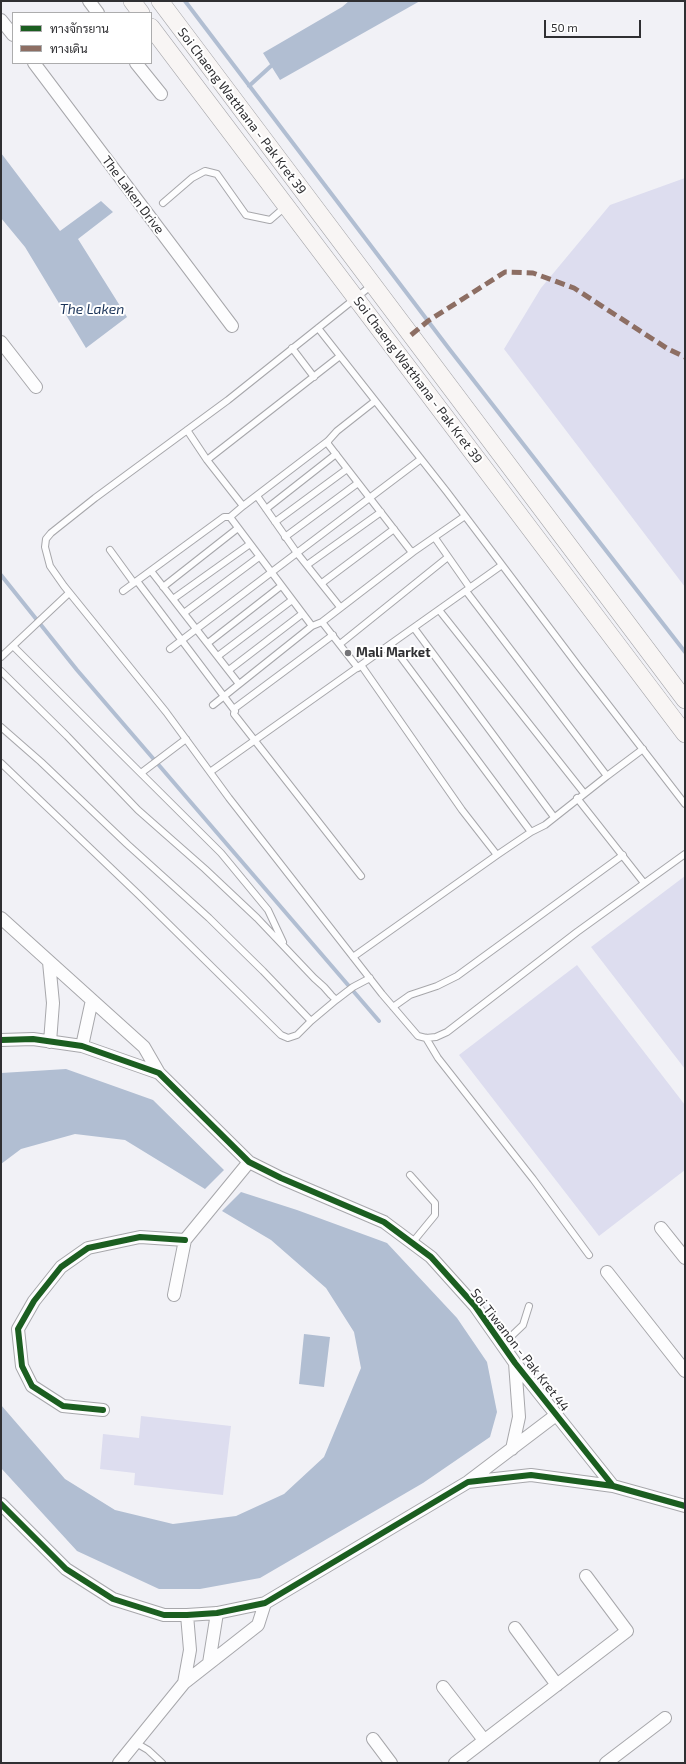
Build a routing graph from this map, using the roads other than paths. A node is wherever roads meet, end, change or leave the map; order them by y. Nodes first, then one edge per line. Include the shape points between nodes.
1 (89, 1) edge
2 (160, 1) edge
3 (97, 12) edge
4 (1, 20) edge
5 (152, 28) edge
6 (12, 35) edge
7 (35, 64) edge
8 (137, 64) edge
9 (161, 94) dead end
10 (162, 203) dead end
11 (286, 206) junction
12 (373, 284) junction
13 (356, 298) junction
14 (232, 326) dead end
15 (318, 328) junction
16 (1, 342) edge
17 (292, 348) junction
18 (340, 356) junction
19 (314, 377) junction
20 (36, 387) dead end
21 (375, 401) junction
22 (187, 430) junction
23 (328, 441) junction
24 (336, 454) junction
25 (421, 459) junction
26 (207, 460) junction
27 (347, 469) junction
28 (358, 483) junction
29 (257, 496) junction
30 (370, 498) junction
31 (243, 506) junction
32 (266, 509) junction
33 (381, 512) junction
34 (465, 516) junction
35 (230, 517) junction
36 (275, 522) junction
37 (238, 528) junction
38 (394, 529) junction
39 (286, 537) junction
40 (435, 538) junction
41 (250, 544) junction
42 (110, 550) dead end
43 (414, 552) junction
44 (297, 553) junction
45 (259, 557) junction
46 (448, 557) junction
47 (307, 565) junction
48 (502, 565) junction
49 (151, 571) junction
50 (270, 572) junction
51 (136, 582) junction
52 (322, 583) junction
53 (281, 586) junction
54 (163, 587) junction
55 (468, 589) junction
56 (123, 591) dead end
57 (69, 593) junction
58 (173, 600) junction
59 (292, 600) junction
60 (340, 607) junction
61 (439, 610) junction
62 (184, 613) junction
63 (302, 614) junction
64 (322, 622) junction
65 (312, 626) junction
66 (414, 628) junction
67 (196, 629) junction
68 (333, 635) junction
69 (181, 640) junction
70 (208, 643) junction
71 (340, 644) junction
72 (391, 644) junction
73 (13, 646) junction
74 (170, 649) dead end
75 (218, 656) junction
76 (1, 657) edge
77 (359, 666) junction
78 (229, 670) junction
79 (1, 671) edge
80 (239, 684) junction
81 (223, 697) junction
82 (685, 700) edge
83 (213, 705) dead end
84 (234, 711) junction
85 (1, 727) edge
86 (685, 734) edge
87 (186, 739) junction
88 (255, 740) junction
89 (643, 750) junction
90 (1, 762) edge
91 (210, 772) junction
92 (141, 773) junction
93 (607, 776) junction
94 (584, 793) junction
95 (577, 798) junction
96 (685, 804) edge
97 (554, 817) junction
98 (531, 832) junction
99 (685, 854) edge
100 (498, 855) junction
101 (623, 855) junction
102 (361, 876) dead end
103 (644, 883) junction
104 (1, 918) edge
105 (285, 946) junction
106 (353, 958) junction
107 (49, 962) junction
108 (370, 978) junction
109 (92, 1000) junction
110 (336, 1000) junction
111 (392, 1007) junction
112 (311, 1021) junction
113 (426, 1038) junction
114 (1, 1040) edge
115 (50, 1042) junction
116 (82, 1046) junction
117 (158, 1073) junction
118 (249, 1162) junction
119 (410, 1175) dead end
120 (661, 1228) dead end
121 (185, 1240) junction
122 (412, 1243) junction
123 (589, 1255) dead end
124 (685, 1258) edge
125 (607, 1272) dead end
126 (174, 1295) dead end
127 (529, 1306) dead end
128 (502, 1345) junction
129 (515, 1363) junction
130 (685, 1371) edge
131 (104, 1410) dead end
132 (556, 1415) junction
133 (512, 1448) junction
134 (468, 1482) junction
135 (613, 1486) junction
136 (1, 1504) edge
137 (685, 1506) edge
138 (586, 1576) dead end
139 (265, 1603) junction
140 (217, 1613) junction
141 (187, 1615) junction
142 (515, 1628) dead end
143 (209, 1663) junction
144 (184, 1683) junction
145 (557, 1685) junction
146 (443, 1687) dead end
147 (665, 1718) dead end
148 (372, 1739) dead end
149 (484, 1740) junction
150 (136, 1743) junction
151 (119, 1763) edge
152 (162, 1763) edge
153 (391, 1763) edge
154 (455, 1763) edge
155 (606, 1763) edge

1 - 3 street
2 - 12 main road, Soi Chaeng Watthana - Pak Kret 39
4 - 6 street
5 - 11 main road, Soi Chaeng Watthana - Pak Kret 39
7 - 14 street, The Laken Drive
8 - 9 street
10 - 11 lane via 192,178 205,171 217,174 246,215 270,220
11 - 13 main road, Soi Chaeng Watthana - Pak Kret 39
12 - 13 lane
12 - 82 main road, Soi Chaeng Watthana - Pak Kret 39
13 - 15 lane
13 - 86 main road, Soi Chaeng Watthana - Pak Kret 39
15 - 17 lane
15 - 18 lane
16 - 20 street
17 - 19 lane
17 - 22 lane
18 - 19 lane
18 - 21 lane
19 - 26 lane
21 - 23 lane
21 - 25 lane
22 - 26 lane
22 - 57 lane via 95,498 46,539 45,547 50,566
23 - 24 lane
23 - 29 lane
24 - 27 lane
24 - 32 lane
25 - 30 lane
25 - 34 lane
26 - 31 lane
27 - 28 lane
27 - 36 lane
28 - 30 lane
28 - 39 lane
29 - 31 lane
29 - 32 lane
30 - 33 lane
30 - 44 lane
31 - 35 lane
32 - 36 lane
33 - 38 lane
33 - 47 lane
34 - 40 lane
34 - 48 lane
35 - 37 lane
35 - 49 lane via 224,517
36 - 39 lane
37 - 41 lane
37 - 54 lane
38 - 43 lane
38 - 52 lane
39 - 44 lane
40 - 43 lane
40 - 46 lane
41 - 45 lane
41 - 58 lane
42 - 51 lane
43 - 60 lane
44 - 47 lane
44 - 50 lane
45 - 50 lane
45 - 62 lane
46 - 55 lane
46 - 71 lane
47 - 52 lane
48 - 55 lane
48 - 89 lane
49 - 51 lane
49 - 54 lane
50 - 53 lane
50 - 67 lane
51 - 56 lane
51 - 69 lane
52 - 60 lane
53 - 59 lane
53 - 70 lane
54 - 58 lane
55 - 61 lane
55 - 93 lane
57 - 73 lane
57 - 87 lane
58 - 62 lane
59 - 63 lane
59 - 75 lane
60 - 64 lane
61 - 66 lane
61 - 94 lane
62 - 67 lane
63 - 65 lane
63 - 78 lane
64 - 65 lane
64 - 68 lane
65 - 80 lane
66 - 72 lane
66 - 97 lane
67 - 69 lane
67 - 70 lane
68 - 71 lane
68 - 84 lane
69 - 74 lane
69 - 81 lane
70 - 75 lane
71 - 77 lane
72 - 77 lane
72 - 98 lane
73 - 76 lane
73 - 92 lane
75 - 78 lane
77 - 88 lane
77 - 100 lane via 462,810
78 - 80 lane
79 - 105 lane via 138,810 205,869
80 - 81 lane
81 - 83 lane
81 - 84 lane
84 - 88 lane
85 - 112 lane via 209,918
87 - 91 lane
87 - 92 lane
88 - 91 lane
88 - 102 lane
89 - 93 lane
89 - 96 lane
90 - 112 lane via 281,1035 288,1038 297,1035
91 - 106 lane
92 - 105 lane via 221,853 268,910
93 - 94 lane
94 - 95 lane
95 - 97 lane
95 - 101 lane
97 - 98 lane
98 - 100 lane
99 - 103 lane
100 - 106 lane
101 - 103 lane
101 - 111 lane via 457,976 410,995
103 - 113 lane via 447,1032
104 - 107 street
105 - 110 lane
106 - 108 lane
107 - 109 street
107 - 115 street via 53,1003
108 - 110 lane
108 - 111 lane
109 - 116 street
109 - 117 street via 144,1047
110 - 112 lane
111 - 113 lane via 418,1036
113 - 123 lane via 438,1058
114 - 115 street, Soi Tiwanon - Pak Kret 44 via 33,1039
115 - 116 street, Soi Tiwanon - Pak Kret 44
116 - 117 street, Soi Tiwanon - Pak Kret 44
117 - 118 street, Soi Tiwanon - Pak Kret 44
118 - 121 street
118 - 122 street, Soi Tiwanon - Pak Kret 44 via 384,1222
119 - 122 lane via 435,1203 434,1215
120 - 124 street
121 - 126 street
121 - 131 street via 140,1237 88,1248 61,1267 34,1302 18,1329 22,1366 32,1386 63,1406
122 - 128 street, Soi Tiwanon - Pak Kret 44 via 431,1257 475,1306
125 - 130 street
127 - 128 lane via 523,1325
128 - 129 street, Soi Tiwanon - Pak Kret 44
129 - 132 street, Soi Tiwanon - Pak Kret 44
129 - 133 street via 519,1417
132 - 133 street
132 - 135 street, Soi Tiwanon - Pak Kret 44
133 - 134 street
134 - 135 street via 531,1475
134 - 139 street
135 - 137 street
136 - 141 street via 66,1569 113,1599 164,1615
138 - 145 street via 627,1631
139 - 140 street
139 - 143 street via 258,1625
140 - 141 street
140 - 143 street
141 - 144 street via 190,1650
142 - 145 street
143 - 144 street
144 - 150 street
145 - 149 street
146 - 149 street
147 - 155 street
148 - 153 street
149 - 154 street
150 - 151 street
150 - 152 lane

